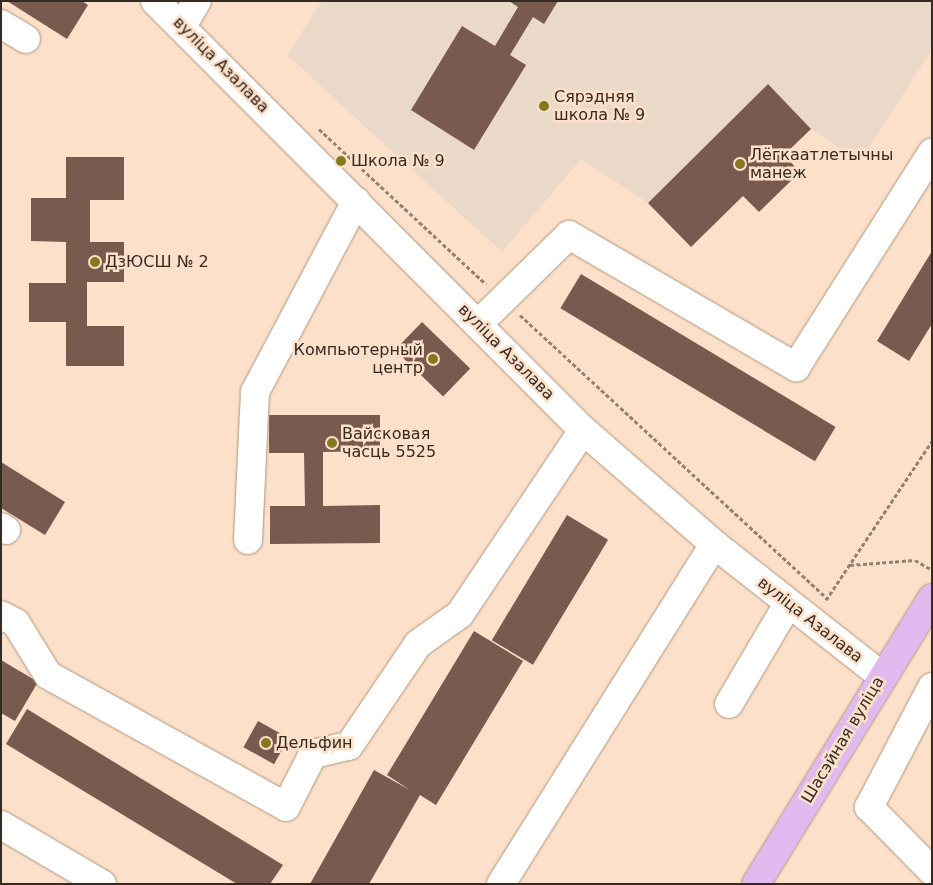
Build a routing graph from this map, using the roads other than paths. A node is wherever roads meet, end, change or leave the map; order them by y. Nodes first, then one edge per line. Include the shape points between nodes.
1 (155, 1) edge
2 (197, 1) edge
3 (1, 24) edge
4 (182, 26) junction
5 (26, 39) dead end
6 (932, 153) edge
7 (356, 201) junction
8 (478, 324) junction
9 (583, 430) junction
10 (248, 540) dead end
11 (714, 544) junction
12 (788, 604) junction
13 (928, 611) edge
14 (1, 615) edge
15 (882, 676) junction
16 (932, 687) edge
17 (729, 704) dead end
18 (1, 825) edge
19 (932, 871) edge
20 (102, 884) edge
21 (501, 884) edge
22 (756, 884) edge

1 - 4 street, вуліца Азалава
2 - 4 street
3 - 5 street
4 - 7 street, вуліца Азалава
6 - 8 street via 796,367 569,235
7 - 8 street, вуліца Азалава
7 - 10 street via 255,392
8 - 9 street, вуліца Азалава
9 - 11 street, вуліца Азалава
9 - 14 street via 460,614 418,644 349,746 313,754 286,807 48,674 16,623
11 - 12 street, вуліца Азалава
11 - 21 street
12 - 15 street, вуліца Азалава
12 - 17 street
13 - 15 main road, Шасэйная вуліца
15 - 22 main road, Шасэйная вуліца
16 - 19 street via 869,807
18 - 20 street

